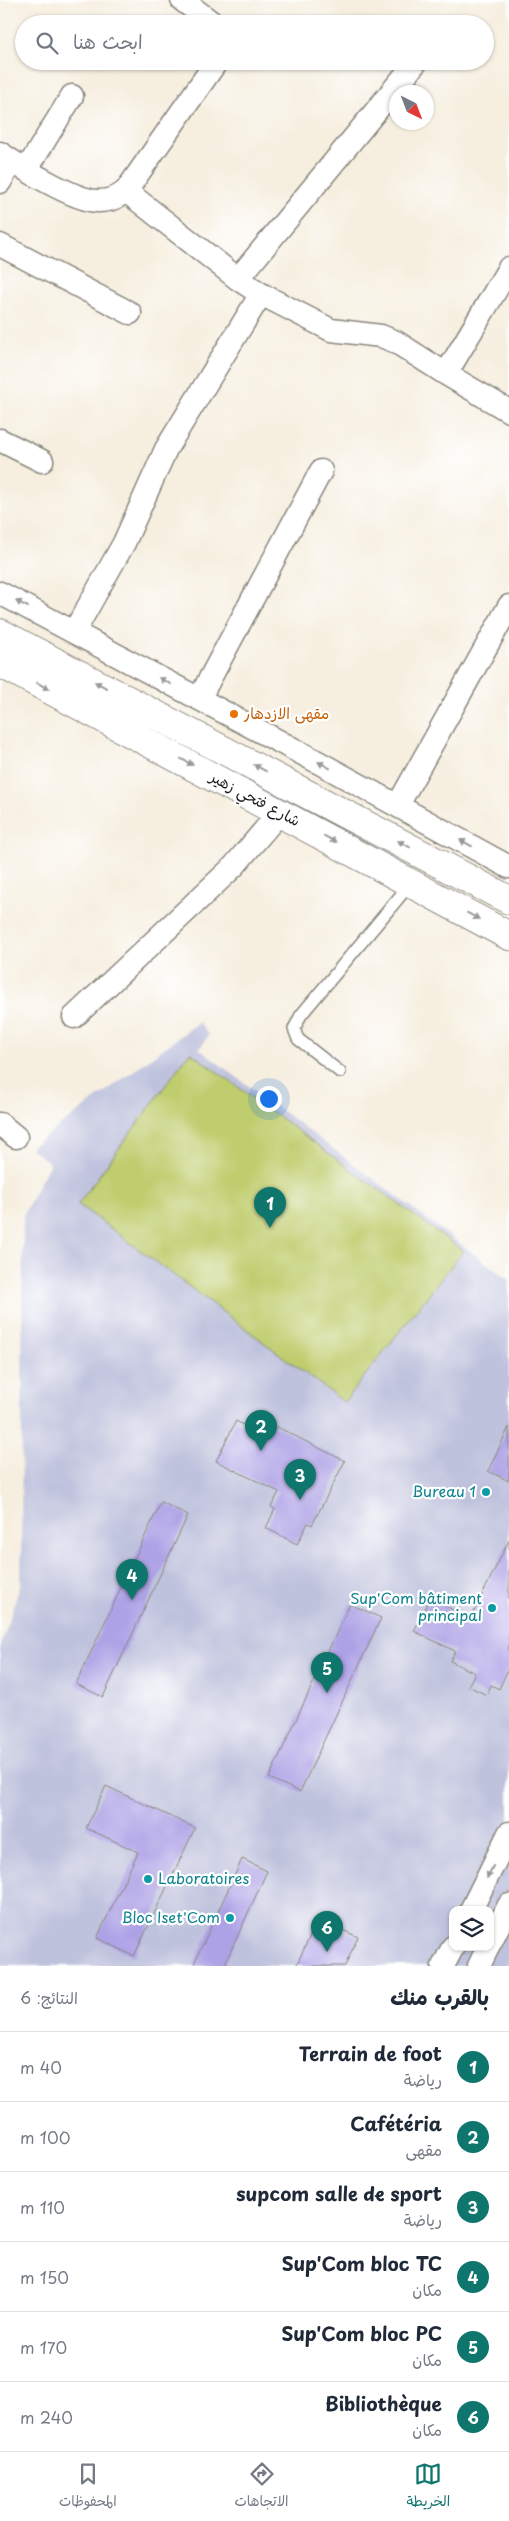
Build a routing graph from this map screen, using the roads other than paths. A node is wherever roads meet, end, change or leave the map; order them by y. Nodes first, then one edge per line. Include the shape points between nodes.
1 (182, 0) edge
2 (202, 15) edge
3 (211, 70) edge
4 (409, 70) edge
5 (72, 96) dead end
6 (13, 161) edge
7 (0, 182) edge
8 (126, 190) junction
9 (0, 245) edge
10 (509, 268) edge
11 (238, 279) junction
12 (261, 294) junction
13 (130, 313) dead end
14 (446, 374) junction
15 (509, 410) edge
16 (0, 440) edge
17 (42, 461) dead end
18 (321, 471) dead end
19 (0, 593) edge
20 (509, 606) edge
21 (74, 632) junction
22 (0, 633) edge
23 (0, 664) edge
24 (199, 698) junction
25 (398, 805) junction
26 (280, 812) junction
27 (509, 867) edge
28 (411, 883) junction
29 (506, 892) edge
30 (509, 936) edge
31 (74, 1017) dead end
32 (340, 1072) dead end
33 (509, 1833) edge
34 (509, 1905) edge
35 (473, 1906) edge
36 (494, 1935) edge
37 (451, 1951) edge
38 (486, 1951) edge
39 (443, 1966) edge
40 (479, 1966) edge

1 - 2 street
3 - 8 street
4 - 11 street
5 - 6 street
6 - 7 street
6 - 8 street via 79,198 96,202 118,198
8 - 11 street
9 - 13 street
10 - 14 street
11 - 12 street
12 - 14 street via 331,330 381,336 396,342
12 - 21 street via 166,448 124,543
14 - 15 street
16 - 17 street
18 - 24 street
21 -> 19 street
20 - 25 street
24 -> 21 street
29 -> 22 street, شارع فتحي زهير
23 -> 26 street, شارع فتحي زهير
25 -> 24 street
27 -> 25 street
26 -> 28 street, شارع فتحي زهير
26 - 31 street via 234,866
28 -> 30 street, شارع فتحي زهير
28 - 32 lane via 301,1015 294,1029 298,1039
33 -> 35 street
34 - 36 street
37 - 39 street
38 - 40 street

